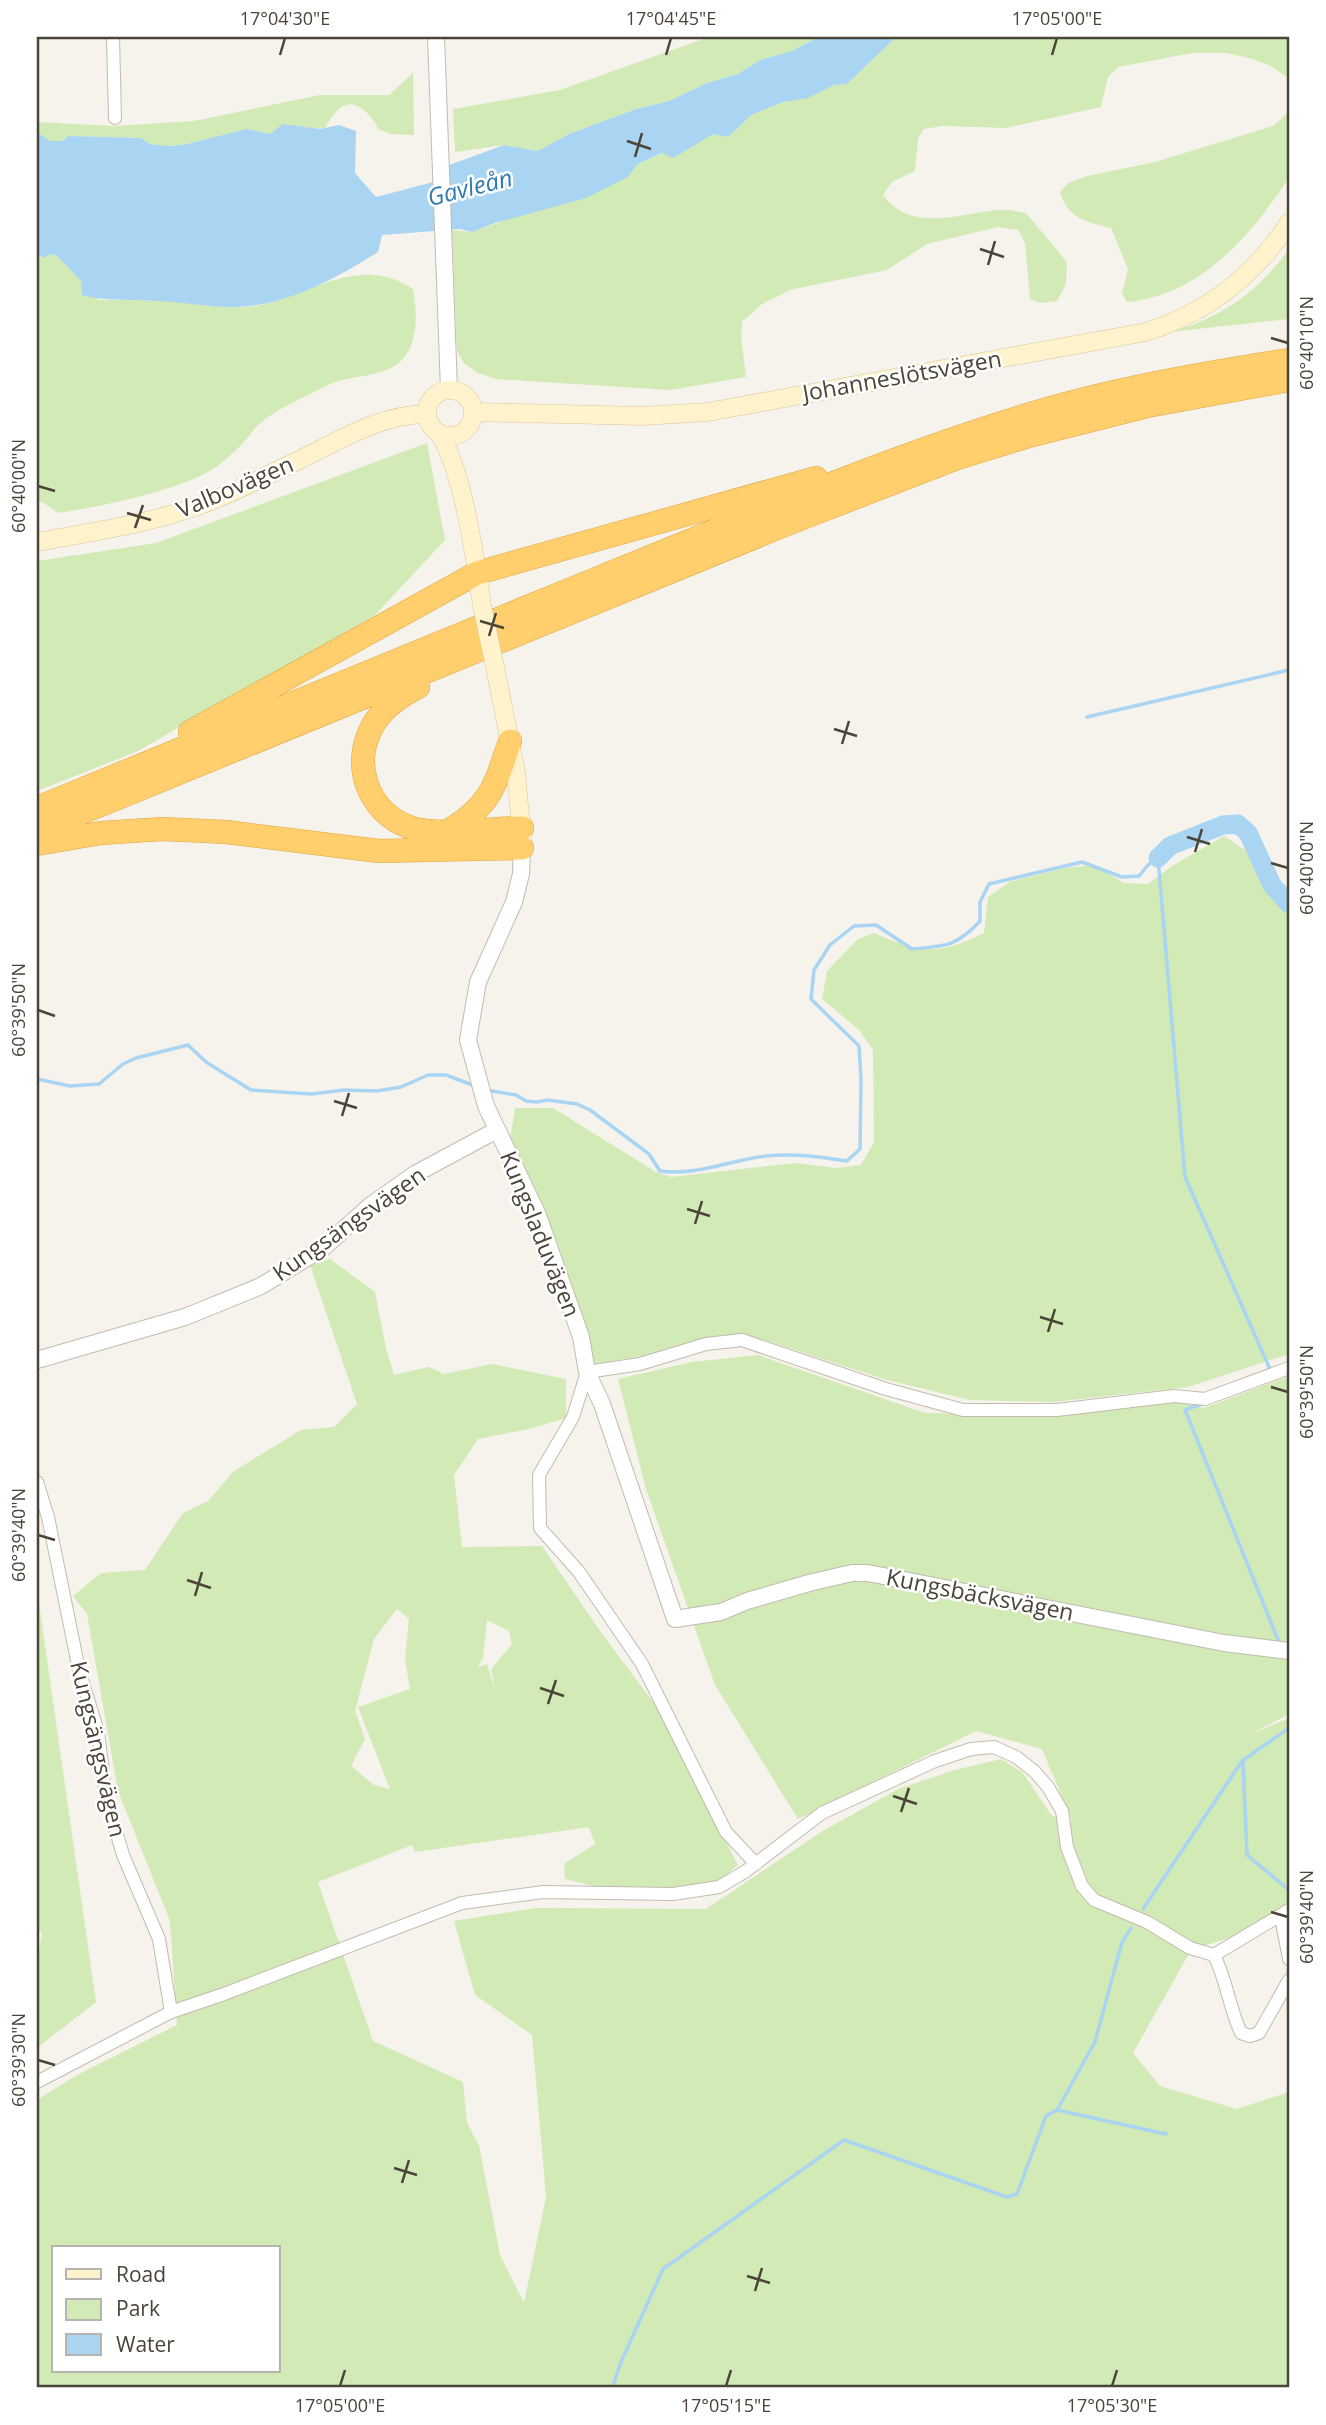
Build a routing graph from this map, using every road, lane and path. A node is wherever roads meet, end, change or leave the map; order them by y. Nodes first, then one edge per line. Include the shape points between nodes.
1 (113, 37) edge
2 (436, 37) edge
3 (115, 118) dead end
4 (1289, 223) edge
5 (1289, 351) edge
6 (1289, 360) edge
7 (1208, 372) junction
8 (1289, 380) edge
9 (449, 390) junction
10 (473, 412) junction
11 (426, 414) junction
12 (465, 431) junction
13 (439, 433) junction
14 (884, 463) junction
15 (460, 492) junction
16 (37, 542) edge
17 (477, 573) junction
18 (523, 633) junction
19 (510, 741) junction
20 (99, 782) junction
21 (37, 808) edge
22 (450, 830) junction
23 (37, 831) edge
24 (522, 838) junction
25 (37, 844) edge
26 (497, 1130) junction
27 (37, 1360) edge
28 (1289, 1368) edge
29 (587, 1372) junction
30 (37, 1482) edge
31 (675, 1619) joint
32 (1289, 1651) edge
33 (756, 1864) junction
34 (1285, 1913) edge
35 (1214, 1955) junction
36 (1289, 1959) edge
37 (1289, 1980) edge
38 (171, 2012) junction
39 (37, 2082) edge

1 - 3 street
2 - 9 street
4 - 10 main road, Johanneslötsvägen via 1274,246 1225,294 1191,315 1146,332 708,412 642,416
5 - 7 highway
6 - 7 highway
7 - 14 highway via 1024,415
8 - 18 highway via 1147,406 957,458
9 - 10 main road via 468,398
9 - 11 main road via 435,395
10 - 12 main road
11 - 13 main road
11 - 16 main road, Valbovägen via 402,415 364,428 244,487 179,513
12 - 13 main road via 453,436
12 - 15 main road
13 - 15 main road
14 - 17 highway via 792,484
14 - 20 highway
15 - 17 main road
17 - 19 main road, bridge
17 - 20 highway
18 - 22 highway via 394,702 373,725 367,740 363,770 372,799 383,812 410,828
18 - 23 highway
19 - 22 highway via 488,798
19 - 24 main road
20 - 21 highway
22 - 24 highway
24 - 25 highway via 379,851 163,829
24 - 26 street, Kungsladuvägen via 514,902 478,982 468,1040
26 - 27 street, Kungsängsvägen via 415,1174 323,1248 261,1286 185,1317
26 - 29 street, Kungsladuvägen via 537,1213 565,1287
28 - 29 street via 1205,1399 1174,1396 1057,1410 963,1410 742,1340
29 - 31 street, Kungsladuvägen
29 - 33 street via 573,1417 539,1475 540,1528 579,1572 642,1664 726,1832
30 - 38 street, Kungsängsvägen via 79,1670 98,1732 106,1797 123,1855 159,1938
31 - 32 street, Kungsbäcksvägen via 721,1612 809,1583 868,1573 1224,1643
33 - 35 street via 822,1813 854,1797 935,1761 994,1747 1034,1770 1048,1787 1062,1811 1067,1847 1082,1886 1094,1900
33 - 38 street via 719,1887 673,1895 542,1892 462,1902
34 - 35 street
34 - 36 street
35 - 37 street via 1241,2033 1259,2033
38 - 39 street

